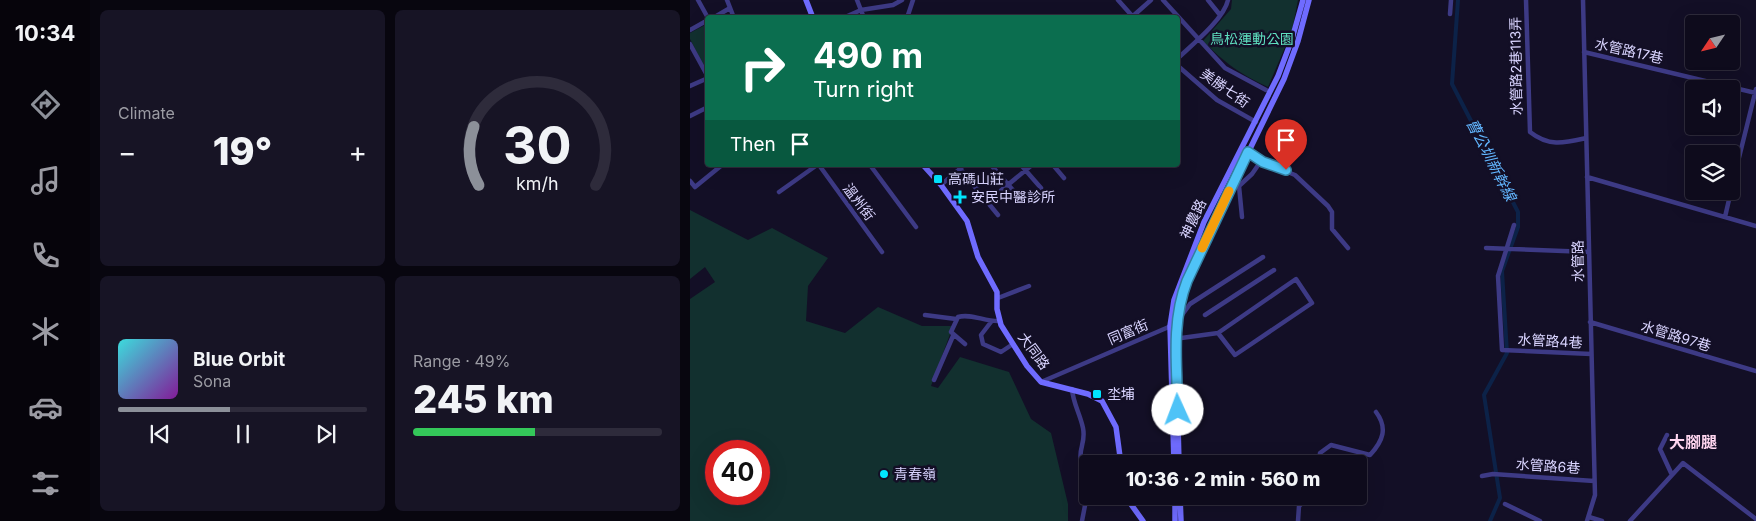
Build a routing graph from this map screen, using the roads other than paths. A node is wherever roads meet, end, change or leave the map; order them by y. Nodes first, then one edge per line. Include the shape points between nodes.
1 (698, 0) edge
2 (727, 0) edge
3 (806, 0) edge
4 (856, 0) edge
5 (900, 0) edge
6 (913, 0) edge
7 (1118, 0) edge
8 (1151, 0) edge
9 (1163, 0) edge
10 (1208, 0) edge
11 (1228, 0) edge
12 (1302, 0) edge
13 (1309, 0) edge
14 (1451, 0) edge
15 (1526, 0) edge
16 (1583, 0) edge
17 (730, 8) junction
18 (861, 10) junction
19 (1450, 14) dead end
20 (706, 15) edge
21 (718, 15) edge
22 (733, 15) edge
23 (812, 15) edge
24 (850, 15) edge
25 (863, 15) edge
26 (908, 15) edge
27 (1131, 15) edge
28 (1135, 15) edge
29 (1176, 15) edge
30 (1220, 15) junction
31 (1180, 19) edge
32 (705, 21) edge
33 (690, 30) edge
34 (1198, 40) junction
35 (690, 44) edge
36 (1584, 52) junction
37 (1180, 56) edge
38 (1180, 68) edge
39 (705, 72) edge
40 (705, 78) edge
41 (690, 86) edge
42 (1266, 90) dead end
43 (1755, 91) edge
44 (705, 108) edge
45 (690, 116) edge
46 (1259, 123) junction
47 (1586, 138) junction
48 (1248, 152) junction
49 (1740, 153) edge
50 (1261, 160) junction
51 (720, 167) edge
52 (815, 167) edge
53 (819, 167) edge
54 (872, 167) edge
55 (925, 167) edge
56 (959, 167) edge
57 (961, 167) edge
58 (993, 167) edge
59 (1023, 167) edge
60 (1030, 167) edge
61 (1055, 167) edge
62 (1026, 170) junction
63 (1587, 177) junction
64 (1064, 178) dead end
65 (690, 181) edge
66 (1008, 184) junction
67 (941, 185) junction
68 (1041, 188) dead end
69 (779, 192) dead end
70 (1018, 197) dead end
71 (1729, 200) edge
72 (987, 202) junction
73 (998, 215) dead end
74 (1242, 217) dead end
75 (1725, 217) junction
76 (1514, 225) dead end
77 (916, 226) dead end
78 (1756, 226) edge
79 (1348, 248) dead end
80 (1486, 248) dead end
81 (1509, 249) junction
82 (882, 252) dead end
83 (1589, 252) junction
84 (1263, 257) dead end
85 (1274, 270) dead end
86 (1029, 286) dead end
87 (998, 298) junction
88 (925, 315) dead end
89 (1205, 316) dead end
90 (956, 319) junction
91 (1000, 321) junction
92 (991, 322) junction
93 (1590, 322) junction
94 (1173, 325) junction
95 (1218, 333) junction
96 (953, 336) junction
97 (1173, 339) junction
98 (964, 344) dead end
99 (1013, 344) junction
100 (1591, 354) junction
101 (1756, 371) edge
102 (934, 380) dead end
103 (1041, 382) junction
104 (1072, 389) junction
105 (1376, 412) dead end
106 (1667, 435) dead end
107 (1079, 455) edge
108 (1120, 455) edge
109 (1174, 455) edge
110 (1179, 455) edge
111 (1320, 455) edge
112 (1672, 475) junction
113 (1482, 476) dead end
114 (1594, 481) junction
115 (1505, 504) dead end
116 (1086, 505) edge
117 (1131, 505) edge
118 (1174, 505) edge
119 (1180, 505) edge
120 (1299, 505) edge
121 (1756, 519) edge
122 (1084, 520) edge
123 (1588, 520) edge
124 (1143, 521) edge
125 (1175, 521) edge
126 (1181, 521) edge
127 (1298, 521) edge
128 (1540, 521) edge
129 (1602, 521) edge
130 (1630, 521) edge

1 - 20 street
2 - 17 street
3 - 23 street
4 - 18 street
5 - 18 street via 888,7
6 - 26 street
7 - 27 street
8 - 28 street
9 - 29 street
10 - 30 street
11 - 30 street
12 - 46 street, 神農路 via 1284,62
13 - 46 street, 神農路 via 1290,63
14 - 19 street
15 - 47 street, 水管路2巷113弄 via 1530,132 1548,143
16 - 36 street, 水管路
17 - 21 street
17 - 22 street
18 - 24 street
18 - 25 street
30 - 34 street
31 - 34 street
32 - 33 street
34 - 37 street
34 - 42 street via 1224,68
35 - 39 street
36 - 43 street, 水管路17巷
36 - 47 street, 水管路
38 - 46 street, 美勝七街 via 1218,100
40 - 41 street
43 - 49 street
44 - 45 street
46 - 48 street, 神農路
46 - 94 street, 神農路 via 1204,222 1180,279 1174,300
47 - 63 street, 水管路
48 - 50 street
48 - 94 street, 神農路 via 1187,281
50 - 74 street via 1239,186
50 - 79 street via 1295,175 1330,207 1332,229
51 - 65 street via 695,187
52 - 69 street
53 - 82 street, 溫州街
54 - 77 street
55 - 67 street, 大同路
56 - 67 street
57 - 72 street
58 - 66 street
59 - 62 street
60 - 62 street
61 - 64 street
62 - 66 street
62 - 68 street
63 - 75 street
63 - 83 street, 水管路
66 - 70 street
66 - 72 street
67 - 87 street, 大同路 via 964,216
71 - 75 street
72 - 73 street
75 - 78 street
76 - 81 street, 水管路4巷
80 - 81 street
81 - 83 street
81 - 100 street, 水管路4巷 via 1498,276 1503,350
83 - 93 street, 水管路
84 - 94 street, 同富街 via 1190,304
85 - 89 street
86 - 87 street
87 - 91 street, 大同路
88 - 90 street
90 - 92 street via 969,316
90 - 96 street via 951,332
91 - 92 street
91 - 99 street, 大同路
92 - 99 street via 982,335 983,344 1001,352
93 - 100 street, 水管路
93 - 101 street, 水管路97巷
94 - 97 street, 神農路
94 - 103 street, 同富街
95 - 95 street via 1296,279 1312,303 1235,355
95 - 97 street
96 - 98 street
96 - 102 street
97 - 109 street, 神農路
97 - 110 street, 神農路
99 - 103 street, 大同路
100 - 114 street, 水管路
103 - 104 street, 大同路
104 - 107 street via 1084,430
104 - 108 street, 大同路 via 1102,401 1116,427
105 - 111 street via 1383,421 1382,442 1370,455 1331,445
106 - 112 street via 1660,449
112 - 121 street via 1683,463
112 - 130 street
113 - 114 street, 水管路6巷
114 - 123 street, 水管路 via 1595,495
115 - 128 street
116 - 122 street
117 - 124 street
118 - 125 street
119 - 126 street
120 - 127 street
123 - 129 street

